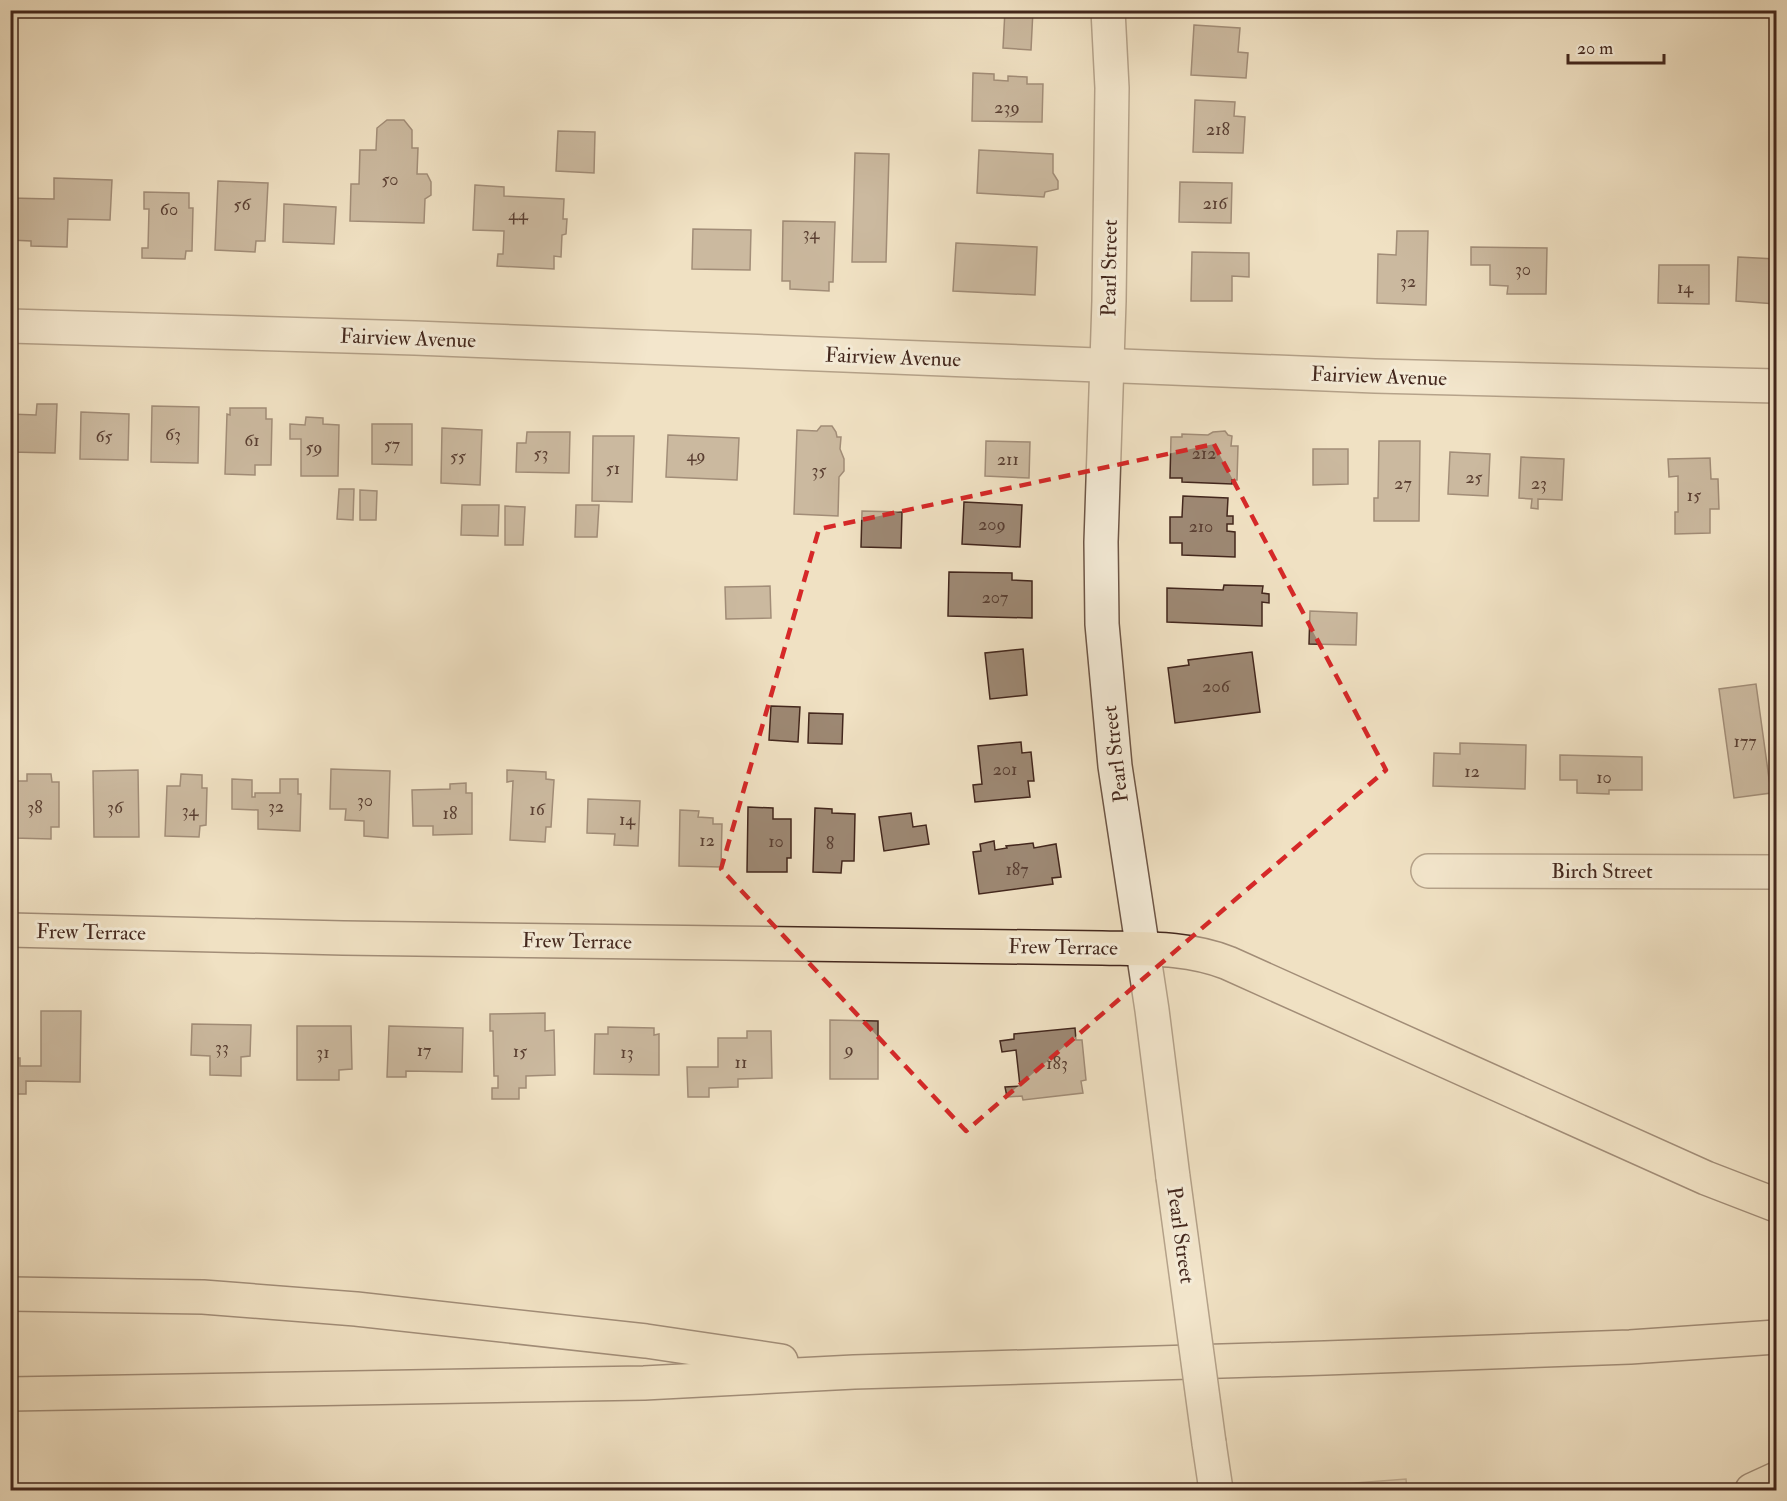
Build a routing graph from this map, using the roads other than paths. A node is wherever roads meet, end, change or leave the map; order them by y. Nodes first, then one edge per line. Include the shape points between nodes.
1 (1108, 10) edge
2 (10, 326) edge
3 (1107, 366) junction
4 (1776, 386) edge
5 (1428, 871) dead end
6 (1776, 872) edge
7 (10, 930) edge
8 (1143, 949) junction
9 (1776, 1205) edge
10 (10, 1294) edge
11 (1776, 1337) edge
12 (854, 1372) junction
13 (10, 1394) edge
14 (1776, 1479) edge
15 (1216, 1491) edge
16 (1752, 1491) edge

1 - 3 street, Pearl Street via 1112,88
2 - 3 street, Fairview Avenue
3 - 4 street, Fairview Avenue
3 - 8 street, Pearl Street via 1102,624 1115,766
5 - 6 street, Birch Street
7 - 8 main road, Frew Terrace
8 - 9 main road, Frew Terrace via 1187,951 1228,963 1706,1178
8 - 15 street, Pearl Street, bridge
10 - 12 main road via 203,1297 356,1309 645,1341
11 - 12 main road via 1618,1348
12 - 13 main road via 600,1384
14 - 16 main road

